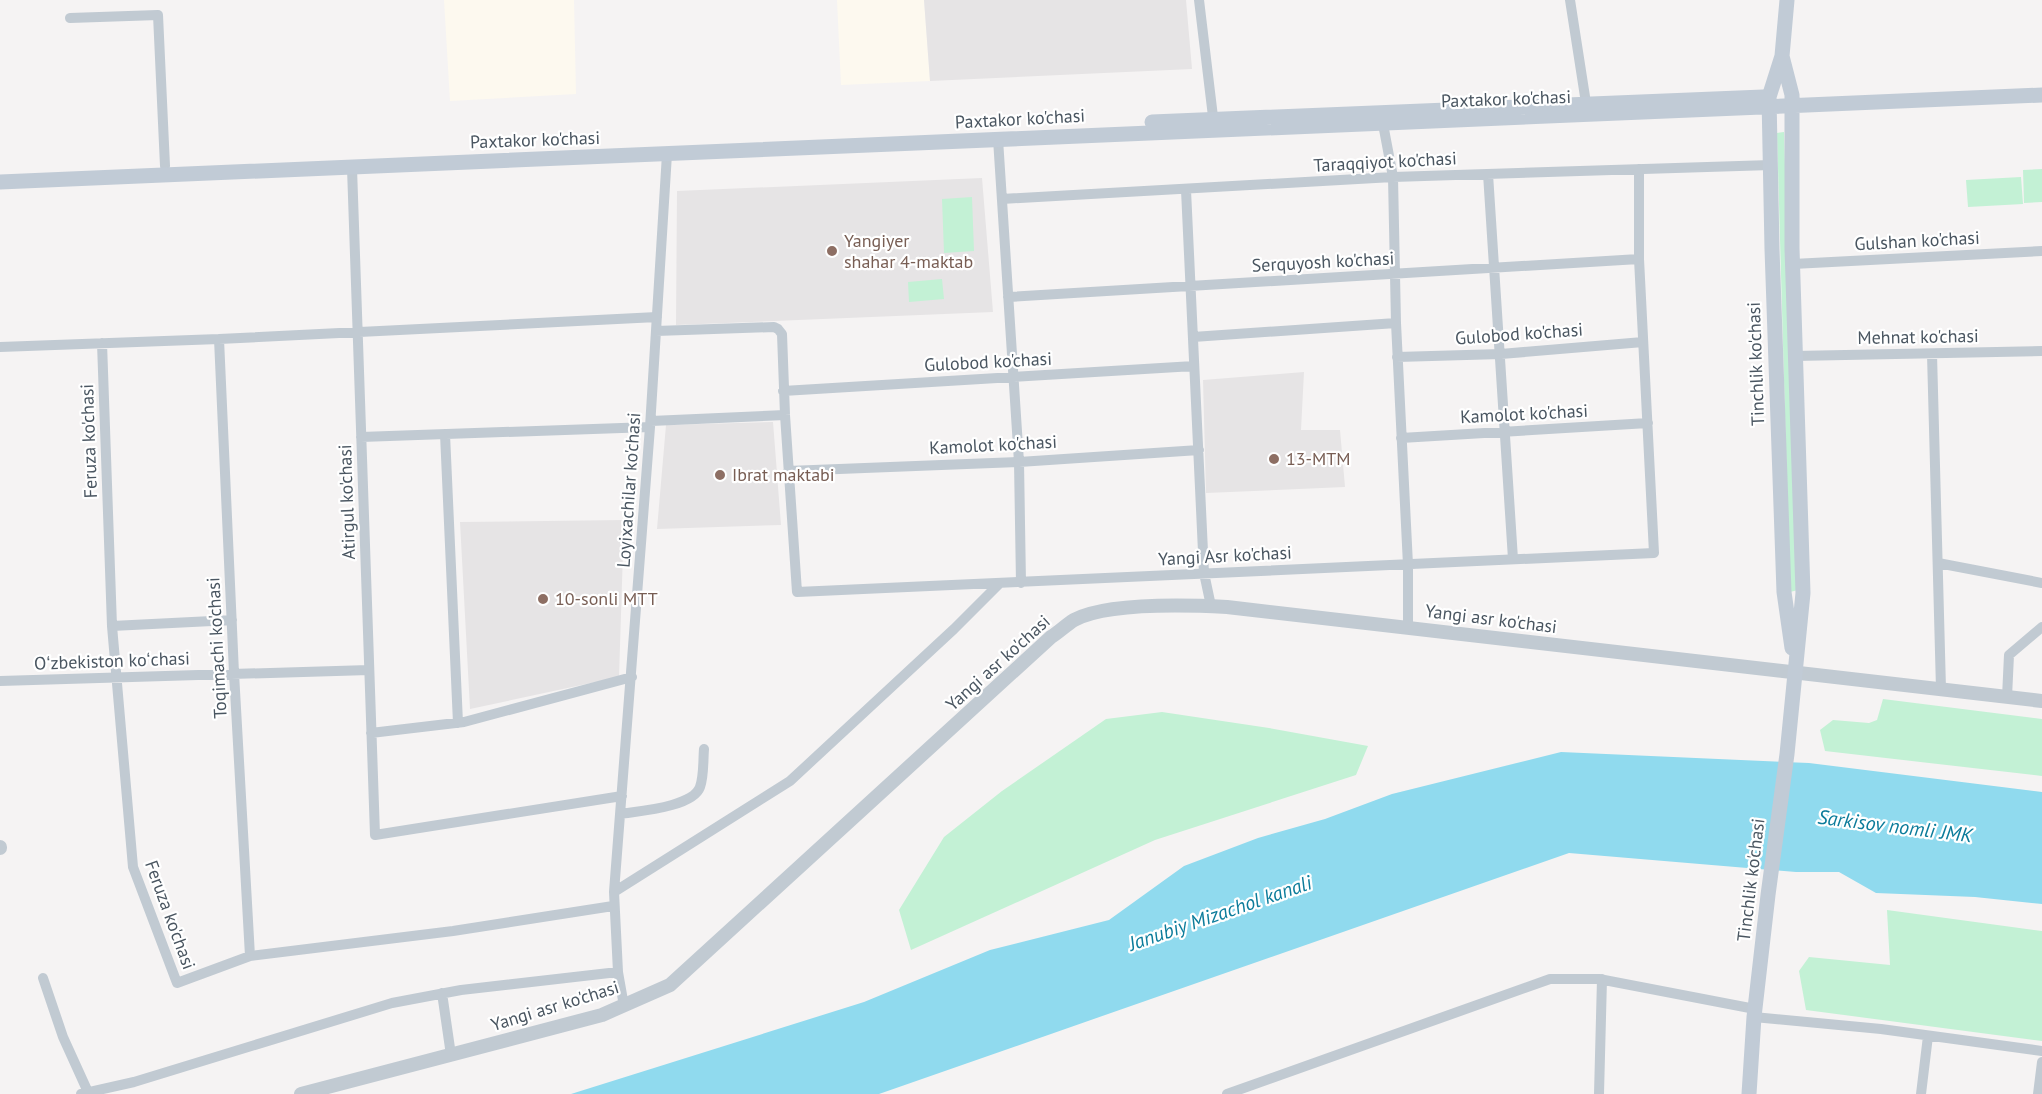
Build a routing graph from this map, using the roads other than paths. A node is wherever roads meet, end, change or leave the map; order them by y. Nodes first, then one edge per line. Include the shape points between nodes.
1 (1199, 0) edge
2 (1570, 0) edge
3 (1787, 0) edge
4 (70, 18) dead end
5 (1782, 56) junction
6 (2042, 85) edge
7 (2042, 95) edge
8 (1792, 101) junction
9 (1769, 102) junction
10 (1586, 103) junction
11 (1214, 124) junction
12 (1383, 124) junction
13 (998, 139) junction
14 (667, 154) junction
15 (1771, 165) junction
16 (165, 166) junction
17 (352, 168) junction
18 (1639, 169) junction
19 (0, 172) edge
20 (1488, 174) junction
21 (1393, 177) junction
22 (0, 182) edge
23 (1186, 190) junction
24 (1002, 199) junction
25 (2042, 251) edge
26 (1639, 259) junction
27 (1793, 264) junction
28 (1494, 268) junction
29 (1394, 274) junction
30 (1190, 286) junction
31 (1008, 297) junction
32 (657, 317) junction
33 (1396, 323) junction
34 (656, 331) junction
35 (357, 332) junction
36 (1193, 337) junction
37 (219, 339) junction
38 (1644, 342) junction
39 (102, 343) junction
40 (0, 347) edge
41 (2042, 351) edge
42 (1501, 354) junction
43 (1932, 354) junction
44 (1795, 356) junction
45 (1397, 357) junction
46 (1194, 366) junction
47 (1014, 378) junction
48 (783, 390) junction
49 (785, 416) junction
50 (1648, 423) junction
51 (651, 424) junction
52 (1506, 432) junction
53 (445, 434) junction
54 (361, 437) junction
55 (1401, 438) junction
56 (1199, 450) junction
57 (1019, 462) junction
58 (788, 471) junction
59 (1513, 560) junction
60 (1938, 563) junction
61 (1408, 565) junction
62 (1204, 573) junction
63 (2042, 583) edge
64 (999, 584) junction
65 (1021, 584) junction
66 (1210, 606) junction
67 (232, 620) junction
68 (112, 626) junction
69 (2042, 627) edge
70 (1408, 628) junction
71 (369, 670) junction
72 (1796, 672) junction
73 (234, 673) junction
74 (115, 677) junction
75 (632, 677) junction
76 (0, 681) edge
77 (1941, 689) junction
78 (2007, 697) junction
79 (2042, 701) edge
80 (458, 723) junction
81 (371, 733) junction
82 (704, 749) dead end
83 (622, 796) junction
84 (621, 814) junction
85 (614, 892) junction
86 (613, 906) junction
87 (250, 956) junction
88 (618, 972) junction
89 (43, 978) dead end
90 (1602, 980) junction
91 (442, 993) junction
92 (624, 1006) junction
93 (1755, 1013) junction
94 (1928, 1036) junction
95 (2042, 1051) edge
96 (451, 1055) junction
97 (2042, 1062) edge
98 (85, 1093) edge
99 (301, 1094) edge
100 (1227, 1094) edge
101 (1599, 1094) edge
102 (1749, 1094) edge
103 (1920, 1094) edge
104 (2038, 1094) edge

1 - 11 street
2 - 10 street
3 - 5 main road, Tinchlik ko'chasi
4 - 16 street via 158,15
5 - 8 main road, Tinchlik ko'chasi
5 - 9 main road, Tinchlik ko'chasi
6 - 8 main road, Paxtakor ko'chasi
7 - 8 main road, Paxtakor ko'chasi
8 - 9 main road, Paxtakor ko'chasi
8 - 27 main road, Tinchlik ko'chasi
9 - 10 main road, Paxtakor ko'chasi
9 - 12 main road, Paxtakor ko'chasi
9 - 15 main road, Tinchlik ko'chasi
10 - 11 main road, Paxtakor ko'chasi
11 - 12 main road, Paxtakor ko'chasi
11 - 13 main road, Paxtakor ko'chasi
11 - 16 main road, Paxtakor ko'chasi
12 - 21 street
13 - 14 main road, Paxtakor ko'chasi
13 - 24 street
14 - 17 main road, Paxtakor ko'chasi
14 - 32 street, Loyixachilar ko'chasi
15 - 18 street, Taraqqiyot ko'chasi
15 - 72 main road, Tinchlik ko'chasi via 1784,592
16 - 19 main road, Paxtakor ko'chasi
17 - 22 main road, Paxtakor ko'chasi
17 - 35 street, Atirgul ko'chasi
18 - 20 street, Taraqqiyot ko'chasi
18 - 26 street
20 - 21 street, Taraqqiyot ko'chasi
20 - 28 street
21 - 23 street, Taraqqiyot ko'chasi
21 - 29 street
23 - 24 street, Taraqqiyot ko'chasi
23 - 30 street
24 - 31 street
25 - 27 street, Gulshan ko'chasi
26 - 28 street, Serquyosh ko'chasi
26 - 38 street
27 - 44 main road, Tinchlik ko'chasi
28 - 29 street, Serquyosh ko'chasi
28 - 42 street
29 - 30 street, Serquyosh ko'chasi
29 - 33 street
30 - 31 street, Serquyosh ko'chasi
30 - 36 street
31 - 47 street
32 - 34 street, Loyixachilar ko'chasi
32 - 35 street
33 - 36 street
33 - 45 street
34 - 48 street via 778,329 782,334
34 - 51 street, Loyixachilar ko'chasi
35 - 37 street
35 - 54 street, Atirgul ko'chasi
36 - 46 street
37 - 39 street
37 - 67 street, Toqimachi ko'chasi
38 - 42 street, Gulobod ko'chasi
38 - 50 street
39 - 40 street
39 - 68 street, Feruza ko'chasi
41 - 43 street, Mehnat ko'chasi
42 - 45 street, Gulobod ko'chasi
42 - 52 street
43 - 44 street, Mehnat ko'chasi
43 - 60 street
44 - 72 main road, Tinchlik ko'chasi via 1803,593
45 - 55 street
46 - 47 street, Gulobod ko'chasi
46 - 56 street
47 - 48 street, Gulobod ko'chasi
47 - 57 street
48 - 49 street
49 - 51 street
49 - 58 street
50 - 52 street, Kamolot ko'chasi
50 - 59 street, Yangi Asr ko'chasi via 1654,553
51 - 53 street
51 - 75 street, Loyixachilar ko'chasi
52 - 55 street, Kamolot ko'chasi
52 - 59 street
53 - 54 street
53 - 80 street
54 - 71 street, Atirgul ko'chasi
55 - 61 street
56 - 57 street, Kamolot ko'chasi
56 - 62 street
57 - 58 street, Kamolot ko'chasi
57 - 65 street
58 - 64 street, Yangi Asr ko'chasi via 797,592
59 - 61 street, Yangi Asr ko'chasi
60 - 63 street
60 - 77 street
61 - 62 street, Yangi Asr ko'chasi
61 - 70 street
62 - 65 street, Yangi Asr ko'chasi
62 - 66 street
64 - 65 street, Yangi Asr ko'chasi
64 - 85 street via 790,781
66 - 70 street, Yangi asr ko'chasi
66 - 92 street, Yangi asr ko'chasi via 1152,606 1096,612 1074,620 670,985
67 - 68 street
67 - 73 street, Toqimachi ko'chasi
68 - 74 street, Feruza ko'chasi
69 - 78 street via 2009,655
70 - 72 street, Yangi asr ko'chasi
71 - 73 street, Oʻzbekiston koʻchasi
71 - 81 street, Atirgul ko'chasi
72 - 77 street, Yangi asr ko'chasi
72 - 93 main road, Tinchlik ko'chasi
73 - 74 street, Oʻzbekiston koʻchasi
73 - 87 street, Toqimachi ko'chasi
74 - 76 street, Oʻzbekiston koʻchasi
74 - 87 street, Feruza ko'chasi via 133,867 177,983
75 - 80 street
75 - 83 street, Loyixachilar ko'chasi
77 - 78 street, Yangi asr ko'chasi
78 - 79 street, Yangi asr ko'chasi
80 - 81 street
81 - 83 street, Atirgul ko'chasi via 375,835
82 - 84 street via 697,793 682,803
83 - 84 street, Loyixachilar ko'chasi
84 - 85 street, Loyixachilar ko'chasi
85 - 86 street, Loyixachilar ko'chasi
86 - 87 street, Feruza ko'chasi
86 - 88 street, Loyixachilar ko'chasi
88 - 91 street
88 - 92 street, Loyixachilar ko'chasi
89 - 98 street
90 - 93 street
90 - 100 street via 1550,980
90 - 101 street
91 - 96 street
91 - 98 street via 392,1003
92 - 96 street, Yangi asr ko'chasi
93 - 94 street
93 - 102 main road, Tinchlik ko'chasi
94 - 95 street
94 - 103 street
96 - 99 street, Yangi asr ko'chasi
97 - 104 street

